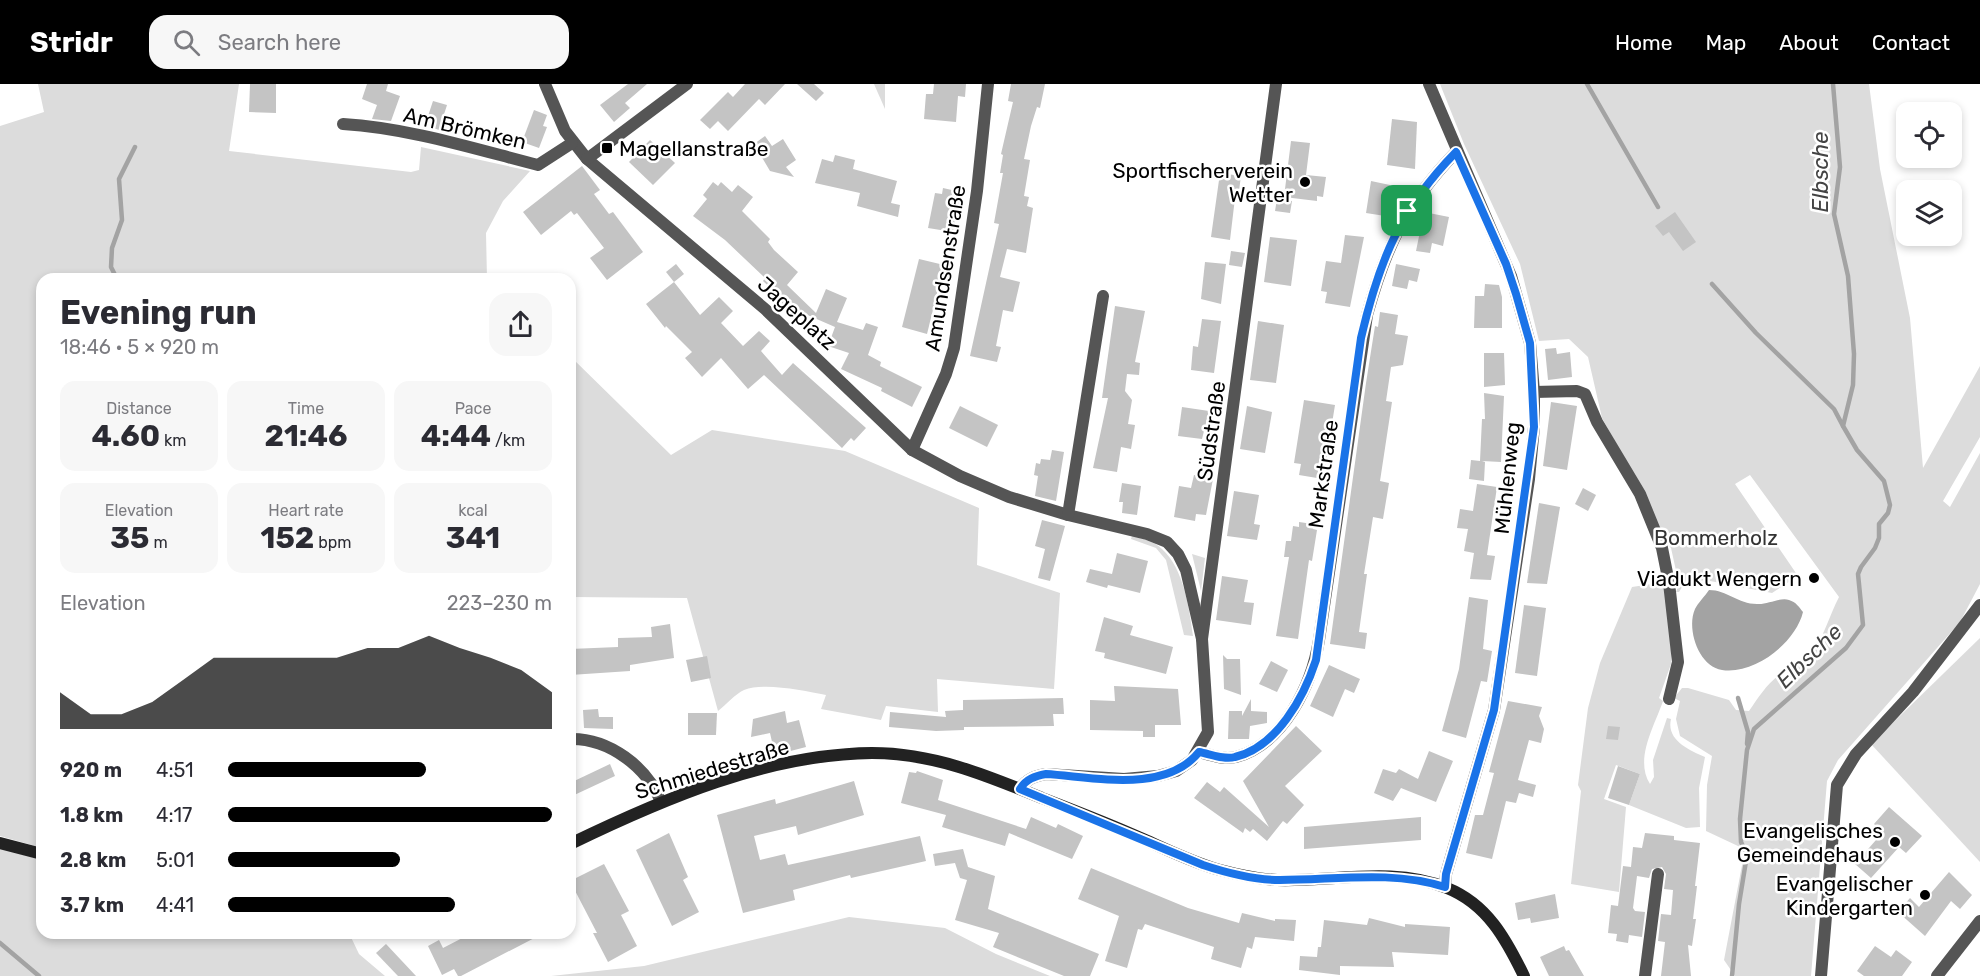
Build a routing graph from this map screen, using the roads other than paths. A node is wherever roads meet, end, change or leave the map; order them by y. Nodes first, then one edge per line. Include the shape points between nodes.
1 (545, 84) edge
2 (687, 84) edge
3 (988, 84) edge
4 (1276, 84) edge
5 (1429, 84) edge
6 (343, 124) dead end
7 (572, 143) junction
8 (1456, 152) junction
9 (587, 159) junction
10 (1103, 296) dead end
11 (1534, 392) junction
12 (912, 450) junction
13 (1068, 515) junction
14 (1980, 605) edge
15 (1202, 639) junction
16 (1669, 699) dead end
17 (576, 740) edge
18 (1199, 752) junction
19 (1020, 789) junction
20 (661, 802) junction
21 (576, 841) edge
22 (0, 843) edge
23 (36, 852) edge
24 (1658, 874) dead end
25 (1445, 887) junction
26 (1980, 921) edge
27 (1524, 976) edge
28 (1645, 976) edge
29 (1821, 976) edge
30 (1937, 976) edge

1 - 7 street, Jageplatz
2 - 9 street
3 - 12 street, Amundsenstraße via 954,348
4 - 15 street, Südstraße
5 - 8 street, Mühlenweg
6 - 7 street, Am Brömken via 455,144 538,165
7 - 9 street, Jageplatz
8 - 11 street, Mühlenweg via 1511,276 1530,343
8 - 18 street, Markstraße via 1428,181 1407,211 1366,315 1311,676 1283,721 1251,750 1235,757
9 - 12 street, Jageplatz via 765,309
10 - 13 street
11 - 16 street via 1585,394 1651,518 1666,563 1677,654 1677,672
11 - 25 street, Mühlenweg via 1531,463 1499,679
12 - 13 street, Jageplatz via 983,486
13 - 15 street, Jageplatz via 1148,534 1172,547 1186,570
14 - 29 street via 1913,692 1856,754 1837,785
15 - 18 street, Südstraße via 1208,732
17 - 20 street via 594,742 622,755 648,779
18 - 19 street via 1176,771 1137,778 1046,774 1029,779
19 - 20 main road, Schmiedestraße via 925,757 873,753 837,755 768,769
19 - 25 main road, Schmiedestraße via 1233,874 1279,880 1414,879
20 - 21 main road, Schmiedestraße
22 - 23 main road
24 - 28 street
25 - 27 main road, Schmiedestraße via 1489,918 1504,937
26 - 30 street

